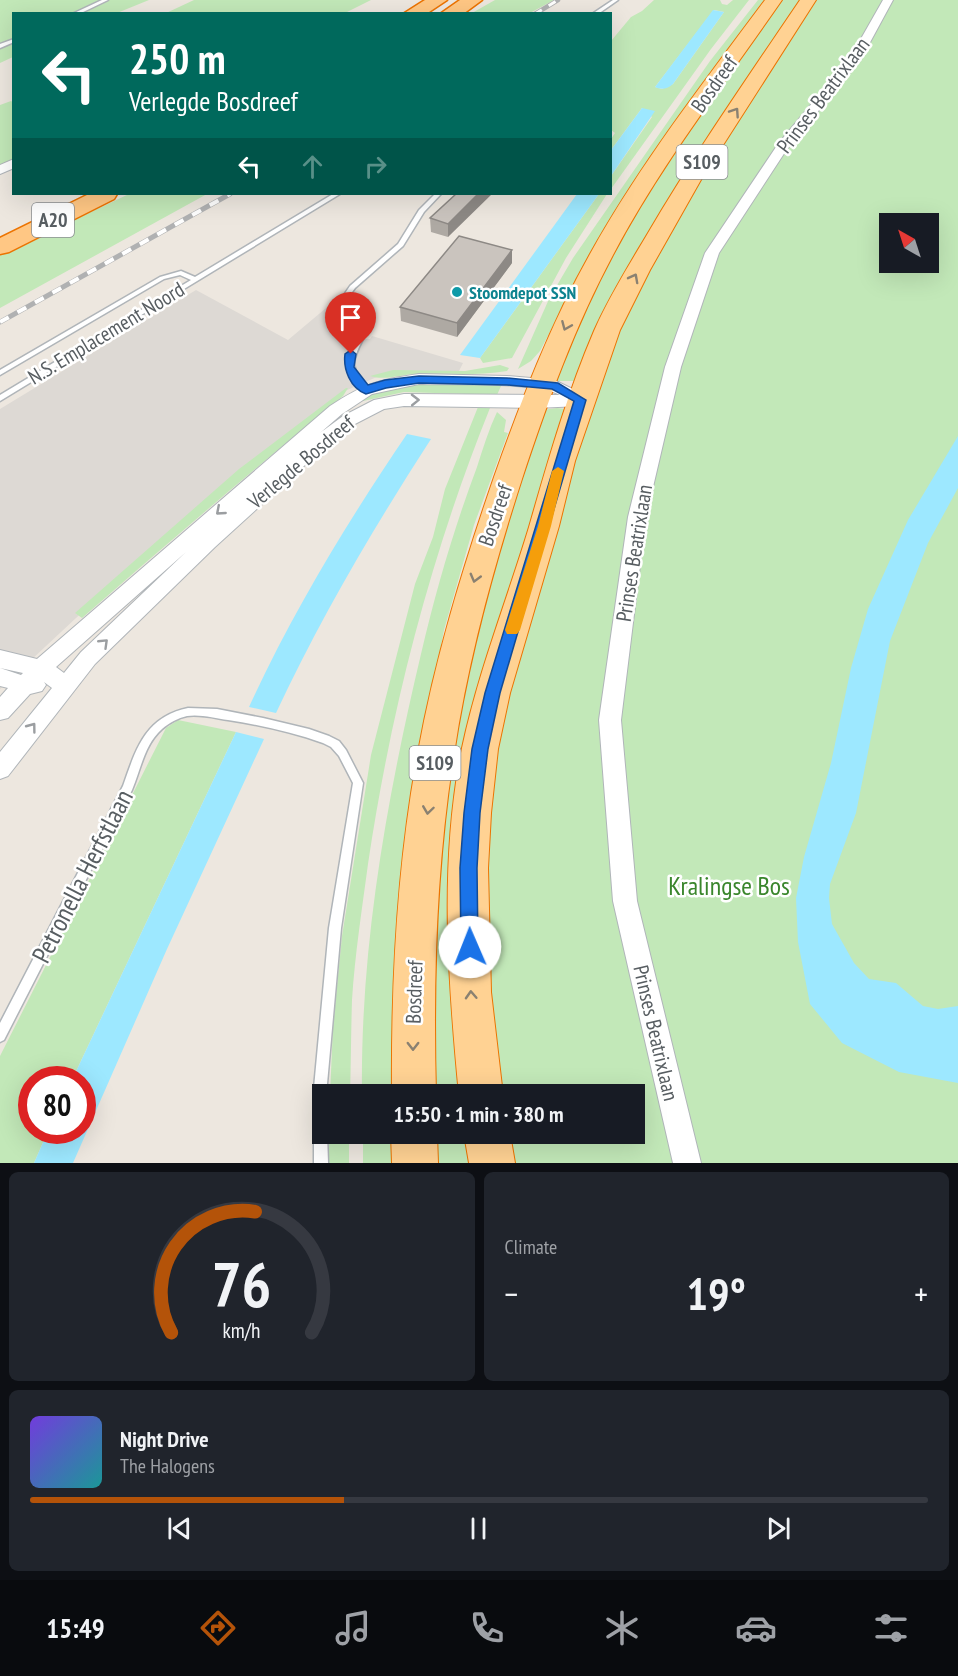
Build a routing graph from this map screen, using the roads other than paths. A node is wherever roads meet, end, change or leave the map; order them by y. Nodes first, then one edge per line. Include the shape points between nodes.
1 (105, 0) edge
2 (438, 0) edge
3 (473, 0) edge
4 (616, 0) edge
5 (774, 0) edge
6 (808, 0) edge
7 (888, 0) edge
8 (78, 12) edge
9 (416, 12) edge
10 (452, 12) edge
11 (597, 12) edge
12 (61, 195) edge
13 (104, 195) edge
14 (335, 195) edge
15 (437, 195) edge
16 (0, 225) edge
17 (0, 247) edge
18 (195, 279) junction
19 (340, 305) dead end
20 (359, 339) dead end
21 (0, 373) edge
22 (366, 390) junction
23 (539, 393) junction
24 (0, 398) edge
25 (580, 400) junction
26 (0, 659) edge
27 (41, 668) junction
28 (0, 677) edge
29 (24, 685) junction
30 (65, 686) junction
31 (0, 711) edge
32 (0, 769) edge
33 (0, 1036) edge
34 (414, 1084) edge
35 (480, 1084) edge
36 (414, 1144) edge
37 (489, 1144) edge
38 (321, 1163) edge
39 (415, 1163) edge
40 (492, 1163) edge
41 (687, 1163) edge

1 - 8 lane
2 - 9 highway
3 - 10 highway
4 - 11 lane
5 -> 23 highway, Bosdreef / S109 via 620,221 575,307
25 -> 6 highway, Bosdreef / S109 via 606,330 669,213
7 - 41 street, Prinses Beatrixlaan via 855,59 782,147 712,253 673,367 637,517 610,720 625,901
12 - 16 highway, A20
13 - 17 highway, A20
14 - 18 lane, N.S. Emplacement Noord
15 - 19 lane via 421,210 401,245 352,287
18 - 21 lane via 181,273 162,278
18 - 24 lane, N.S. Emplacement Noord
20 - 22 lane via 349,367
22 - 23 street, Verlegde Bosdreef via 419,380
22 -> 27 street, Verlegde Bosdreef via 336,410
23 - 25 street, Verlegde Bosdreef
30 -> 23 street, Verlegde Bosdreef via 88,658 208,542 321,441 359,414 405,400
23 -> 34 highway, Bosdreef / S109 via 480,558 440,733 417,906
35 -> 25 highway, Bosdreef / S109 via 471,992 469,879 480,749
26 - 27 street
27 - 29 street, Verlegde Bosdreef
27 - 30 street
28 - 29 street
29 - 30 street
29 - 31 street, Verlegde Bosdreef
32 -> 30 street, Verlegde Bosdreef
33 - 38 lane, Petronella Herfstlaan via 128,787 142,748 167,719 188,712 219,713 334,742 349,761 358,783 335,928 320,1088
36 - 39 highway
37 - 40 highway

